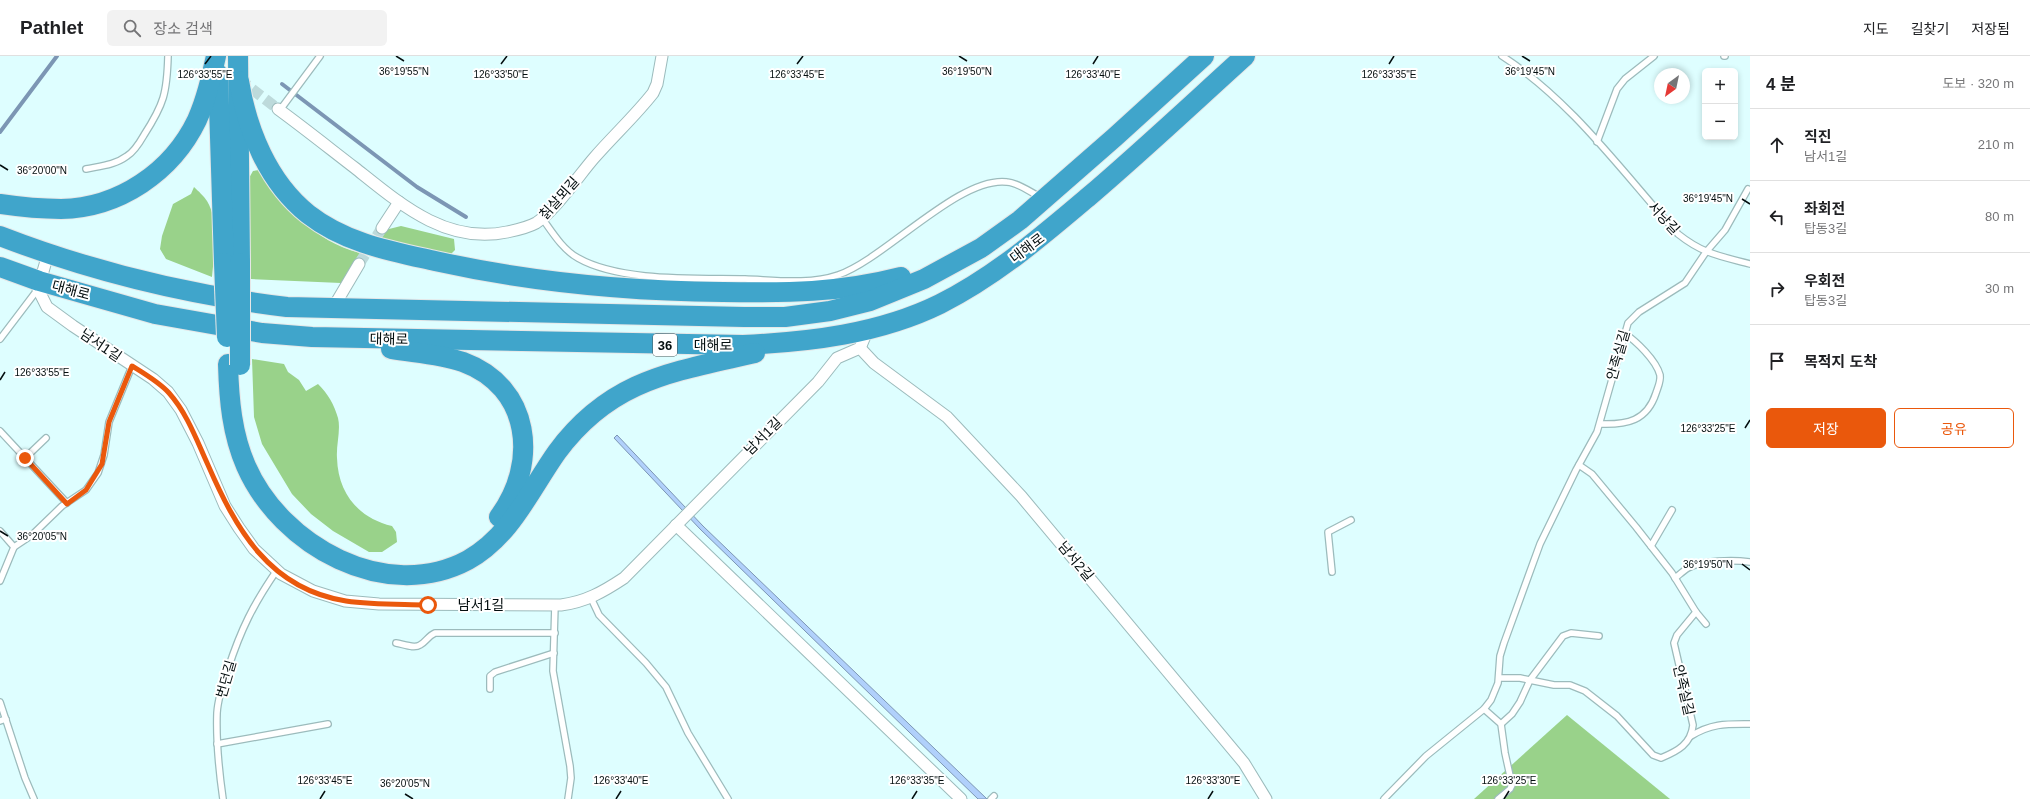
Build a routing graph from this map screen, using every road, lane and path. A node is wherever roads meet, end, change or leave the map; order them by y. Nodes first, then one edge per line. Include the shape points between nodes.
1 (168, 56) edge
2 (217, 56) edge
3 (238, 56) edge
4 (320, 56) edge
5 (662, 56) edge
6 (1204, 56) edge
7 (1244, 56) edge
8 (1502, 56) edge
9 (1654, 56) edge
10 (239, 81) junction
11 (279, 109) joint
12 (1597, 142) junction
13 (86, 169) dead end
14 (1748, 189) dead end
15 (1044, 199) junction
16 (399, 202) junction
17 (0, 204) edge
18 (542, 218) junction
19 (382, 228) tunnel mouth
20 (0, 236) edge
21 (1706, 252) junction
22 (48, 254) junction
23 (960, 259) junction
24 (232, 263) junction
25 (359, 264) tunnel mouth
26 (1750, 264) edge
27 (0, 267) edge
28 (39, 285) junction
29 (333, 308) junction
30 (868, 329) junction
31 (1624, 333) junction
32 (312, 337) junction
33 (0, 339) edge
34 (814, 340) junction
35 (860, 348) junction
36 (234, 365) junction
37 (132, 366) junction
38 (1600, 424) junction
39 (0, 431) edge
40 (46, 438) dead end
41 (25, 458) junction
42 (1579, 465) junction
43 (67, 504) junction
44 (1672, 510) dead end
45 (1351, 520) dead end
46 (678, 523) junction
47 (0, 531) edge
48 (1651, 546) junction
49 (14, 547) junction
50 (1750, 562) edge
51 (277, 570) junction
52 (1332, 572) dead end
53 (1675, 578) junction
54 (0, 581) edge
55 (591, 598) junction
56 (555, 605) junction
57 (1696, 612) junction
58 (1706, 624) dead end
59 (554, 633) junction
60 (1598, 636) dead end
61 (396, 643) dead end
62 (554, 653) junction
63 (1499, 678) junction
64 (1530, 680) junction
65 (490, 689) dead end
66 (0, 702) edge
67 (1484, 709) junction
68 (3, 720) edge
69 (328, 724) dead end
70 (1501, 724) junction
71 (1750, 724) edge
72 (1692, 736) junction
73 (217, 744) junction
74 (570, 798) edge
75 (34, 799) edge
76 (223, 799) edge
77 (728, 799) edge
78 (961, 799) edge
79 (1266, 799) edge
80 (1384, 799) edge
81 (1498, 799) edge

1 - 13 lane via 167,81 162,104 137,146 128,156 112,164
2 - 17 highway via 205,100 189,134 170,159 139,187 101,202 80,207 61,209
2 - 24 highway
3 - 10 highway
4 - 11 lane
5 - 18 street, 칡살뫼길 via 653,93
6 - 15 highway, 대해로 / 36
7 - 30 highway, 대해로 / 36 via 1049,231 986,278 939,305
8 - 12 lane, 서낭길 via 1549,90
9 - 12 lane via 1625,79 1617,89
10 - 23 highway via 243,104 257,144 272,172 294,202 320,222 347,237 400,253 516,276 573,284 624,289 736,292 822,291 875,284
10 - 24 highway
11 - 16 street, 칡살뫼길
12 - 21 lane, 서낭길 via 1678,234 1694,247
14 - 21 lane, 안족실길 via 1726,230
15 - 18 lane via 1009,182 982,186 956,198 852,269 825,278 795,281 657,276 612,270 571,254
15 - 23 highway, 대해로 / 36 via 981,248
16 - 18 street, 칡살뫼길 via 436,224 459,232 480,235 524,228
16 - 19 street
20 - 22 highway, 대해로 / 36
21 - 26 lane, 서낭길
21 - 31 lane, 안족실길 via 1685,283 1632,317
22 - 28 street
22 - 29 highway, 대해로 / 36 via 101,271 205,295 288,308
23 - 29 highway, 대해로 / 36 via 924,279 870,301 830,311 785,317
24 - 36 highway, bridge
25 - 29 street
27 - 28 highway, 대해로 / 36
28 - 32 highway, 대해로 / 36 via 155,314 262,333
28 - 33 lane
28 - 37 street, 남서1길 via 48,307
30 - 34 highway, 대해로 / 36
30 - 35 street
31 - 38 lane, 안족실길
31 - 38 lane via 1641,347 1660,374 1660,380 1653,404 1640,416 1626,424
32 - 34 highway, 대해로 / 36 via 683,345 743,345
32 - 36 highway via 447,358 478,370 501,387 516,409 524,454 518,483 512,496 495,522 484,533 462,550 448,555 430,560 399,563 384,562 348,552 316,534 289,510 259,466 248,434
34 - 36 highway via 671,372 629,389 588,418 566,440 511,521 491,544 454,566 410,576 396,576 365,569 332,556 300,535 276,512 255,484 239,449 230,412
35 - 46 street, 남서1길 via 837,358 818,382
35 - 79 street, 남서2길 via 874,363 947,417 1021,496 1244,763
37 - 43 lane via 109,422 102,464 86,490
37 - 51 street, 남서1길 via 168,392 181,410 225,506 254,549
38 - 42 lane, 안족실길
39 - 41 lane
40 - 41 lane
41 - 43 lane
42 - 48 lane via 1592,474
42 - 63 lane, 안족실길 via 1540,544 1500,656
43 - 49 lane via 32,535
44 - 48 lane
45 - 52 lane via 1328,532
46 - 55 street, 남서1길 via 624,578
46 - 78 street
47 - 49 lane
48 - 53 lane
49 - 54 lane
50 - 53 lane via 1739,560 1700,564 1688,568
51 - 56 street, 남서1길 via 313,591 345,601 379,604
51 - 73 lane, 번던길 via 247,616 235,646 221,690 217,712
53 - 57 lane
55 - 56 street, 남서1길 via 573,604
55 - 77 lane via 599,615 666,686 688,733
56 - 59 lane
57 - 58 lane
57 - 72 lane, 안족실길 via 1674,643 1693,725
59 - 61 lane via 435,633 416,647
59 - 62 lane
60 - 64 lane via 1571,633 1563,636
62 - 65 lane via 495,672 490,676
62 - 74 lane via 555,687 571,778
63 - 64 lane, 안족실길
63 - 67 lane, 안족실길 via 1496,691
64 - 70 lane via 1520,702
64 - 72 lane, 안족실길 via 1570,685 1585,691 1617,716 1653,755 1661,758 1686,744
66 - 68 lane
67 - 70 lane
67 - 80 lane, 안족실길 via 1426,756
68 - 75 lane
69 - 73 lane
70 - 81 lane via 1512,785
71 - 72 lane via 1715,725 1703,728
73 - 76 lane, 번던길

